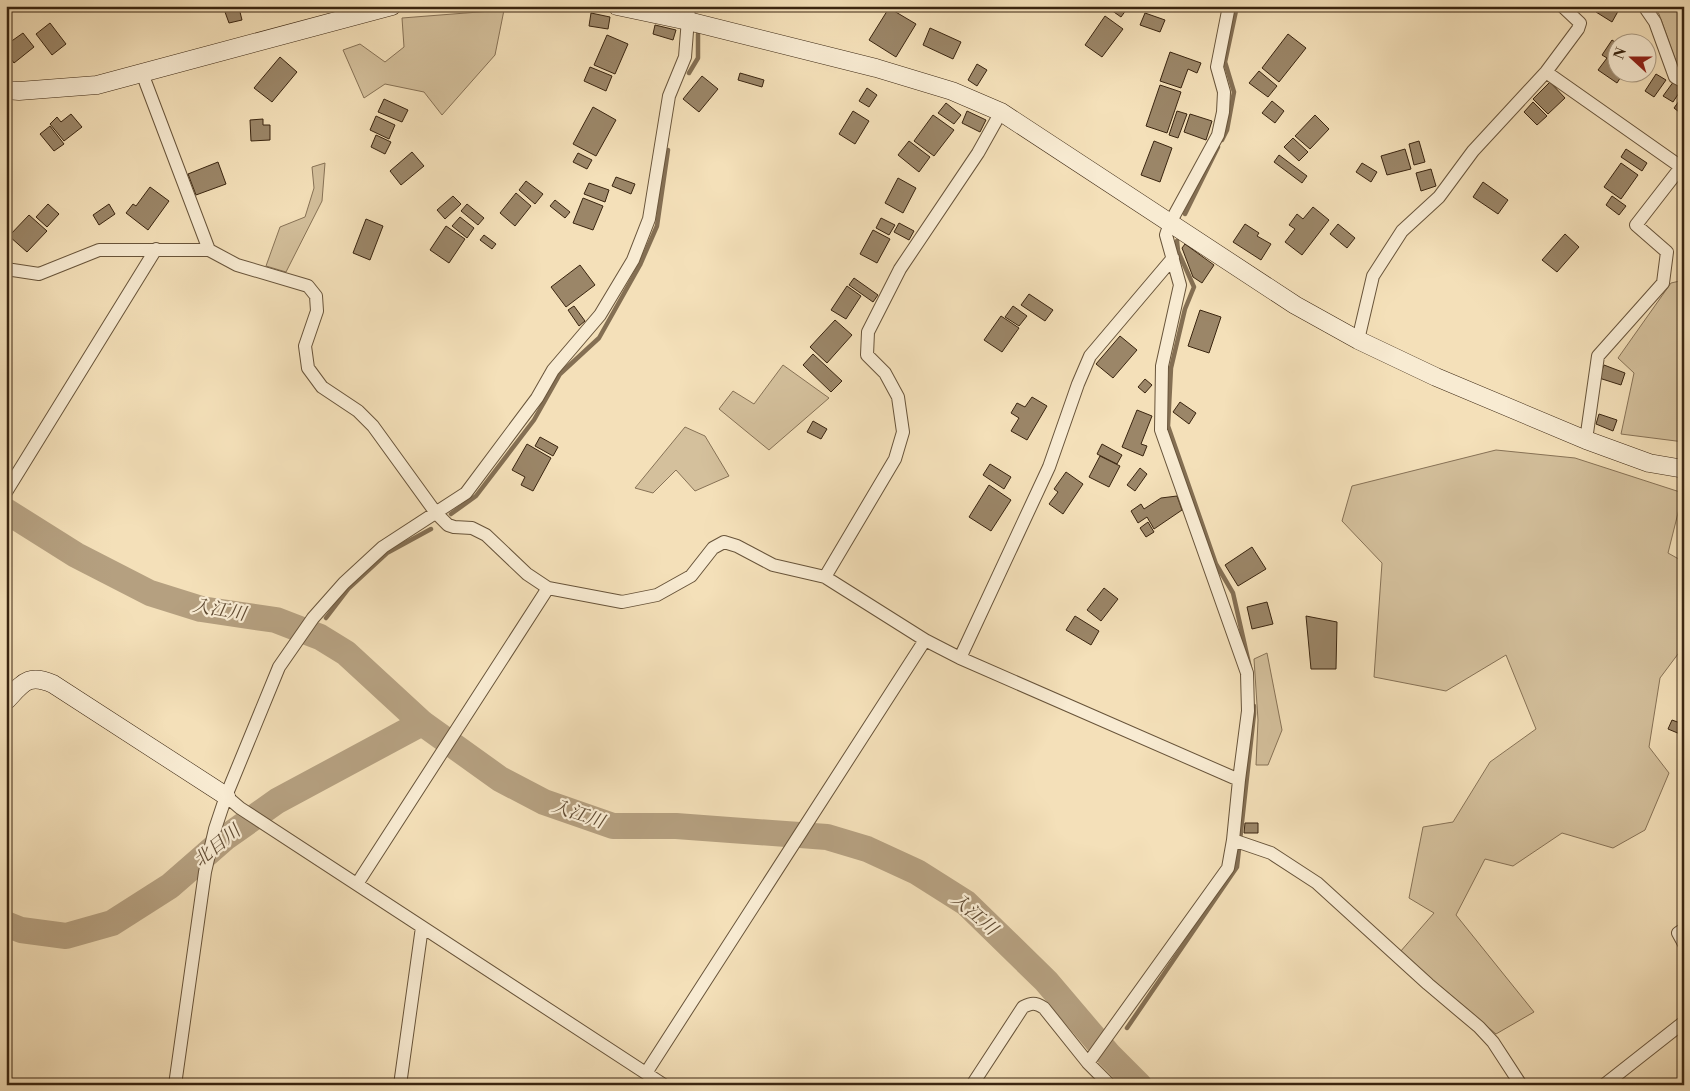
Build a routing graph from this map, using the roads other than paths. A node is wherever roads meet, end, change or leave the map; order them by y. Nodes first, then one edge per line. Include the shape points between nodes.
1 (392, 6) edge
2 (617, 6) edge
3 (1229, 6) edge
4 (1562, 6) edge
5 (1644, 6) edge
6 (688, 14) edge
7 (1546, 72) junction
8 (142, 73) junction
9 (1684, 82) edge
10 (6, 90) edge
11 (1000, 112) junction
12 (1170, 223) junction
13 (156, 249) junction
14 (209, 250) junction
15 (1173, 258) junction
16 (6, 269) edge
17 (1358, 340) junction
18 (1586, 440) junction
19 (1684, 469) edge
20 (6, 492) edge
21 (436, 513) junction
22 (825, 577) junction
23 (548, 588) junction
24 (925, 640) junction
25 (960, 658) junction
26 (6, 701) edge
27 (1239, 780) junction
28 (226, 796) junction
29 (1233, 840) junction
30 (357, 884) junction
31 (422, 927) junction
32 (1684, 929) edge
33 (1684, 944) edge
34 (1684, 1022) edge
35 (1090, 1060) junction
36 (646, 1073) junction
37 (175, 1085) edge
38 (400, 1085) edge
39 (664, 1085) edge
40 (972, 1085) edge
41 (1110, 1085) edge
42 (1521, 1085) edge
43 (1604, 1085) edge

1 - 8 street
2 - 6 street
3 - 12 street via 1217,67 1224,92 1224,112 1218,135
4 - 7 street via 1580,23
5 - 9 street via 1655,22 1675,77
6 - 11 street via 952,91
6 - 21 street via 685,57 669,96 649,219 633,260 600,316 553,370 537,398 466,493
7 - 17 street via 1473,151 1439,197 1402,230 1373,276
7 - 18 street via 1680,167 1636,225 1667,252 1663,283 1598,356
8 - 10 street via 97,85
8 - 14 street
11 - 12 street
11 - 22 street via 978,153 900,269 868,332 867,356 884,373 898,397 903,432 895,458
12 - 15 street via 1166,235
12 - 17 street via 1295,305
13 - 14 street
13 - 16 street via 99,250 39,274
13 - 20 street
14 - 21 street via 238,265 308,286 316,296 317,310 305,346 308,368 322,386 374,426
15 - 25 street via 1090,356 1049,467
15 - 27 street via 1180,285 1162,366 1162,430 1246,672 1248,711
17 - 18 street via 1436,377
18 - 19 street via 1649,463
21 - 23 street via 448,525 472,528 486,535 527,574
21 - 28 street via 383,547 313,618 279,667
22 - 23 street via 773,565 724,542 712,548 691,576 657,595 622,602
22 - 24 street
23 - 30 street
24 - 25 street
24 - 36 street
25 - 27 street
26 - 28 street via 22,684 42,679
27 - 29 street
28 - 30 street
28 - 37 street via 204,872
29 - 35 street via 1228,868
29 - 42 street via 1271,853 1317,883 1479,1027 1493,1042
30 - 31 street
31 - 36 street
31 - 38 street
32 - 33 street via 1678,933
34 - 43 street
35 - 40 street via 1044,1008 1030,1003 1023,1007
35 - 41 street
36 - 39 street

